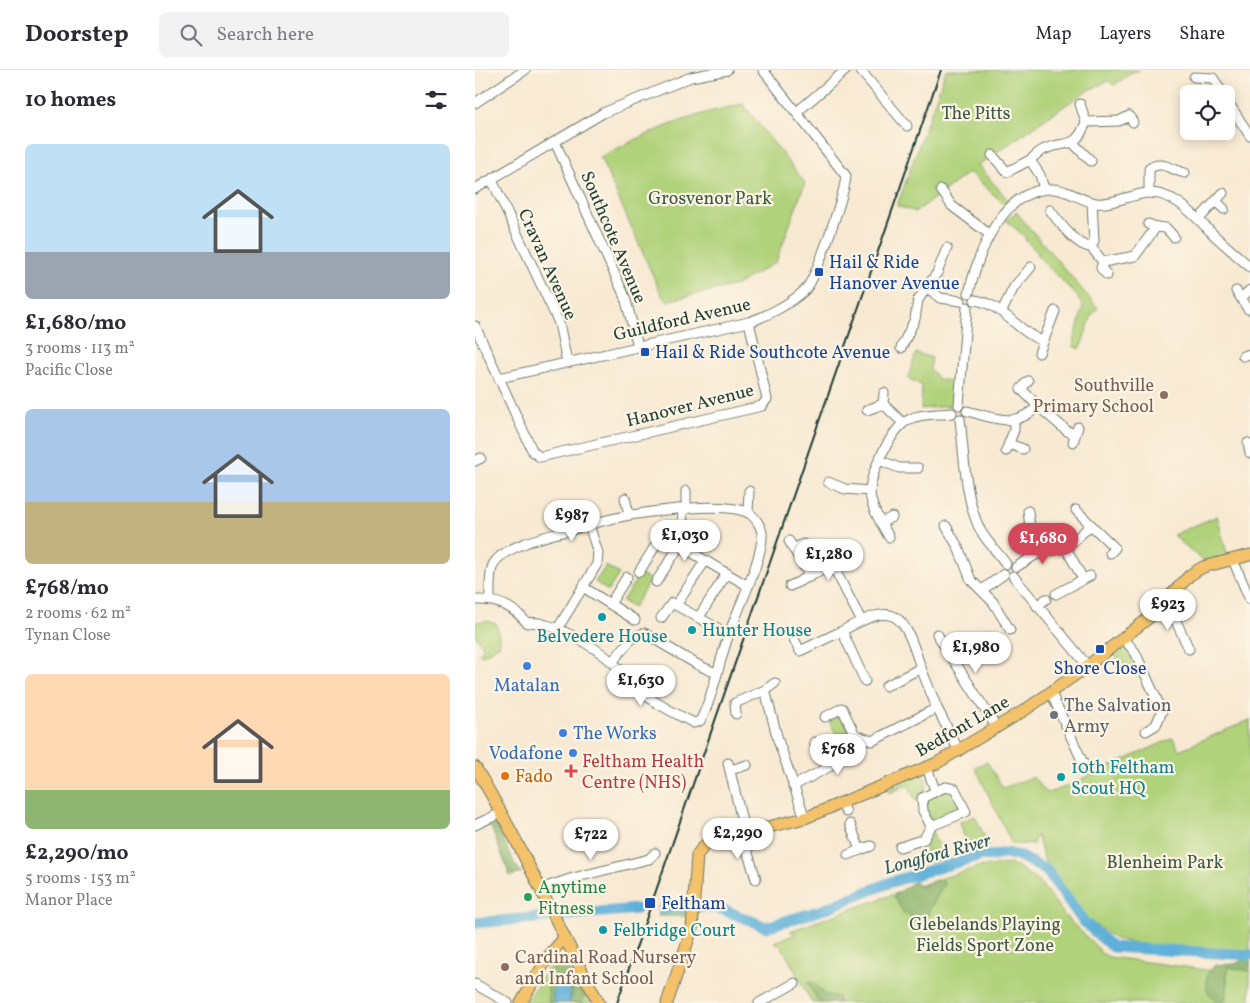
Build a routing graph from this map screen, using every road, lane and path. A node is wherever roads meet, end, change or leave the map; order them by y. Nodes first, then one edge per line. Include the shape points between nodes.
1 (525, 70) edge
2 (727, 70) edge
3 (763, 70) edge
4 (846, 70) edge
5 (860, 70) edge
6 (1194, 78) dead end
7 (1217, 85) edge
8 (475, 103) edge
9 (1079, 104) dead end
10 (797, 112) junction
11 (1235, 112) edge
12 (1130, 116) dead end
13 (1086, 122) junction
14 (907, 126) dead end
15 (1249, 131) edge
16 (555, 142) junction
17 (1073, 143) junction
18 (993, 155) dead end
19 (1030, 160) junction
20 (1092, 160) dead end
21 (1185, 173) dead end
22 (492, 180) junction
23 (475, 189) edge
24 (1044, 189) junction
25 (941, 190) dead end
26 (1149, 193) junction
27 (1223, 193) dead end
28 (1216, 200) junction
29 (1092, 202) junction
30 (1224, 209) dead end
31 (1050, 210) dead end
32 (1199, 219) junction
33 (989, 234) junction
34 (1174, 237) dead end
35 (1091, 247) junction
36 (947, 248) dead end
37 (1103, 262) junction
38 (1249, 264) edge
39 (1031, 266) dead end
40 (1107, 275) dead end
41 (927, 287) junction
42 (1250, 290) edge
43 (972, 297) junction
44 (964, 304) junction
45 (1248, 309) dead end
46 (1001, 311) junction
47 (1055, 311) dead end
48 (749, 322) junction
49 (475, 326) edge
50 (1043, 341) junction
51 (638, 346) junction
52 (901, 348) dead end
53 (1039, 353) dead end
54 (567, 362) junction
55 (499, 378) junction
56 (1028, 381) dead end
57 (884, 392) dead end
58 (883, 404) junction
59 (959, 405) junction
60 (1038, 406) junction
61 (867, 410) dead end
62 (967, 412) junction
63 (956, 416) junction
64 (1014, 421) junction
65 (903, 424) junction
66 (1076, 434) dead end
67 (1248, 443) dead end
68 (1023, 448) dead end
69 (1250, 453) edge
70 (879, 460) junction
71 (914, 471) dead end
72 (834, 481) dead end
73 (686, 491) dead end
74 (749, 491) dead end
75 (870, 491) junction
76 (625, 498) dead end
77 (685, 509) junction
78 (1076, 510) dead end
79 (1028, 511) dead end
80 (566, 513) dead end
81 (748, 513) junction
82 (629, 514) junction
83 (891, 517) dead end
84 (881, 523) junction
85 (589, 525) junction
86 (946, 526) dead end
87 (1091, 526) junction
88 (571, 530) junction
89 (889, 537) dead end
90 (677, 543) junction
91 (803, 544) dead end
92 (1066, 548) junction
93 (857, 553) dead end
94 (1039, 553) junction
95 (1110, 553) dead end
96 (1250, 555) edge
97 (1233, 560) junction
98 (705, 561) junction
99 (833, 566) junction
100 (1010, 570) junction
101 (639, 572) dead end
102 (727, 574) junction
103 (810, 576) junction
104 (627, 577) dead end
105 (656, 582) dead end
106 (748, 586) junction
107 (790, 586) dead end
108 (583, 587) junction
109 (982, 590) junction
110 (1056, 594) dead end
111 (1047, 599) dead end
112 (475, 600) edge
113 (490, 600) junction
114 (1250, 600) edge
115 (1164, 602) junction
116 (610, 604) junction
117 (677, 604) junction
118 (1037, 606) junction
119 (699, 617) junction
120 (661, 618) dead end
121 (635, 620) dead end
122 (861, 620) junction
123 (558, 628) junction
124 (1010, 630) dead end
125 (841, 631) junction
126 (729, 634) junction
127 (937, 634) dead end
128 (1123, 638) junction
129 (794, 639) dead end
130 (1189, 649) dead end
131 (612, 662) junction
132 (1087, 665) junction
133 (921, 668) junction
134 (716, 673) junction
135 (865, 681) dead end
136 (775, 683) dead end
137 (885, 686) dead end
138 (765, 690) junction
139 (1051, 693) junction
140 (937, 708) junction
141 (736, 714) dead end
142 (825, 717) dead end
143 (997, 728) junction
144 (1146, 731) dead end
145 (814, 742) dead end
146 (959, 751) junction
147 (747, 765) dead end
148 (1084, 765) dead end
149 (475, 767) edge
150 (927, 768) junction
151 (793, 786) junction
152 (935, 790) junction
153 (501, 813) junction
154 (805, 818) junction
155 (850, 824) dead end
156 (475, 825) edge
157 (931, 826) junction
158 (744, 833) junction
159 (871, 846) dead end
160 (900, 848) dead end
161 (861, 850) junction
162 (655, 853) dead end
163 (848, 855) dead end
164 (756, 879) dead end
165 (541, 889) junction
166 (564, 938) junction
167 (795, 983) dead end
168 (475, 984) edge
169 (508, 1003) edge
170 (521, 1003) edge
171 (599, 1003) edge
172 (667, 1003) edge
173 (759, 1003) edge

1 - 8 street
2 - 16 street via 691,77 603,113
3 - 10 street
4 - 10 street
5 - 14 street
6 - 7 street via 1213,78
9 - 13 street
10 - 48 street, Guildford Avenue via 846,176 845,186 811,283 764,317
11 - 15 street
12 - 13 street via 1119,121
13 - 17 street via 1083,132
16 - 22 street
16 - 51 street, Southcote Avenue via 625,297
17 - 19 street via 1042,150
17 - 20 street
18 - 19 street via 1009,174
19 - 24 street via 1041,175
21 - 26 street via 1155,164 1149,169
22 - 23 street
22 - 54 street, Cravan Avenue via 559,323
24 - 29 street via 1057,189
24 - 33 street via 1018,202
25 - 33 street via 952,206
26 - 29 street
26 - 32 street via 1169,198
27 - 28 street
28 - 30 street
28 - 32 street
29 - 35 street via 1094,232
31 - 35 street via 1079,242
32 - 38 street
33 - 43 street via 981,251
34 - 37 street via 1166,228 1152,225 1135,256
35 - 37 street
36 - 41 street via 939,256 937,273
37 - 40 street via 1101,268
39 - 46 street
41 - 44 street via 940,298
41 - 52 street via 918,300 915,318
42 - 45 street via 1238,294
43 - 44 street via 972,306
43 - 46 street
44 - 59 street
46 - 50 street via 1024,332
47 - 50 street
48 - 51 street, Guildford Avenue
48 - 55 street, Hanover Avenue via 767,399 762,406 540,457 533,452
49 - 55 street
50 - 53 street
51 - 54 street, Guildford Avenue
54 - 55 street, Guildford Avenue
56 - 60 street via 1020,388
57 - 58 street
58 - 61 street
58 - 65 street
59 - 62 street
59 - 63 street via 953,409
60 - 64 street via 1029,415
60 - 66 street via 1067,431
62 - 63 street via 964,417
62 - 64 street
63 - 65 street via 919,416
63 - 100 street via 967,484 981,532
64 - 68 street via 1008,447
65 - 70 street
67 - 69 street
70 - 71 street
70 - 75 street
72 - 75 street via 845,489
73 - 77 street
74 - 81 street
75 - 84 street
76 - 82 street
77 - 81 street via 725,509
77 - 82 street
77 - 90 street
78 - 87 street
79 - 94 street via 1029,526
80 - 88 street
81 - 106 street via 759,524 762,534
82 - 85 street
83 - 84 street
84 - 89 street
85 - 88 street
85 - 108 street via 599,557
86 - 109 street via 971,580
87 - 92 street
87 - 95 street via 1115,548
88 - 113 street via 542,538 495,560 491,570
90 - 98 street
90 - 101 street via 662,535
90 - 105 street
91 - 103 street via 791,545
92 - 94 street
92 - 110 street via 1086,578
93 - 99 street
94 - 100 street
96 - 97 main road, Bedfont Lane
97 - 114 street
97 - 115 main road, Bedfont Lane via 1190,575
98 - 102 street
98 - 117 street
99 - 103 street
99 - 122 street
100 - 109 street
100 - 118 street
102 - 106 street
102 - 119 street
103 - 107 street
104 - 116 street
106 - 126 street
108 - 116 street
108 - 123 street
109 - 124 street
111 - 118 street
112 - 113 street
113 - 123 street via 513,609 527,623 537,622
115 - 128 main road, Bedfont Lane
115 - 130 street
116 - 121 street
117 - 119 street
117 - 120 street via 672,603
118 - 132 street
119 - 126 street
122 - 125 street
122 - 133 street via 876,614 894,616 909,631
123 - 131 street
125 - 129 street via 800,650
125 - 135 street
126 - 134 street
127 - 143 street
128 - 132 main road, Bedfont Lane
128 - 144 street via 1135,652 1162,711 1156,725
131 - 134 street via 632,638 644,633
131 - 134 street via 650,699 694,723 702,718
132 - 139 main road, Bedfont Lane
133 - 137 street
133 - 140 street
136 - 138 street
138 - 141 street via 739,696 735,703
138 - 151 street
139 - 143 main road, Bedfont Lane
139 - 148 street
140 - 142 street via 872,741 855,735 842,708
140 - 146 street
143 - 146 main road, Bedfont Lane
145 - 151 street via 829,767
146 - 150 main road, Bedfont Lane
147 - 158 street via 729,767
149 - 153 main road
150 - 152 street
150 - 154 main road, Bedfont Lane via 844,808
151 - 154 street
152 - 157 street via 921,800
152 - 157 street via 955,789 966,812
153 - 156 street
153 - 165 main road
154 - 158 main road, Bedfont Lane
155 - 161 street
157 - 160 street via 924,839
158 - 164 street
158 - 172 main road, Bedfont Lane via 711,841 697,855 691,934
159 - 161 street
161 - 163 street
162 - 165 street via 649,859
165 - 166 main road
166 - 170 main road via 548,957
166 - 171 main road
167 - 173 street
168 - 169 street

